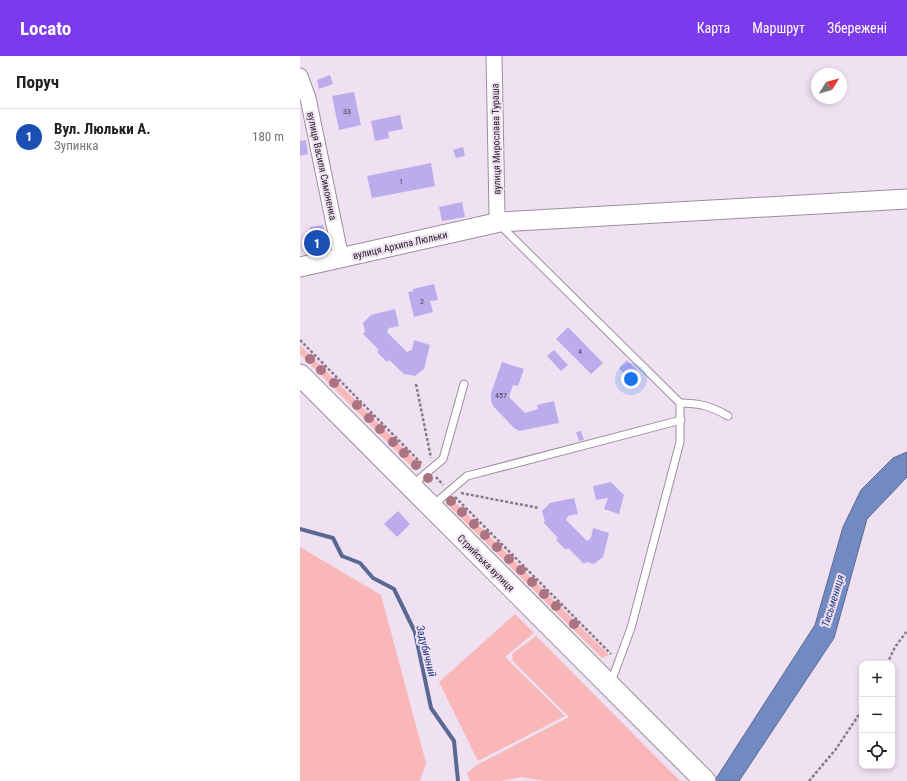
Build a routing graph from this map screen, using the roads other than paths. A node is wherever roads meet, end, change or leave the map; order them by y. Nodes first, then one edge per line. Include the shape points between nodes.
1 (494, 56) edge
2 (300, 76) edge
3 (907, 199) edge
4 (500, 222) junction
5 (341, 258) junction
6 (300, 267) edge
7 (300, 375) edge
8 (464, 384) dead end
9 (680, 403) junction
10 (728, 416) dead end
11 (681, 420) junction
12 (410, 487) junction
13 (430, 508) junction
14 (609, 686) junction
15 (705, 781) edge

1 - 4 street, вулиця Мирослава Тураша via 497,213
2 - 5 street, вулиця Василя Симоненка via 308,98
3 - 4 street, вулиця Архипа Люльки
4 - 5 street, вулиця Архипа Люльки
4 - 9 lane via 505,230
5 - 6 street, вулиця Архипа Люльки
7 - 12 main road, Стрийська вулиця
8 - 12 lane via 443,459
9 - 10 lane via 697,403 712,407
9 - 11 lane
11 - 13 lane via 467,476
11 - 14 lane via 680,442 631,628
12 - 13 main road, Стрийська вулиця
13 - 14 main road, Стрийська вулиця
14 - 15 main road, Стрийська вулиця

